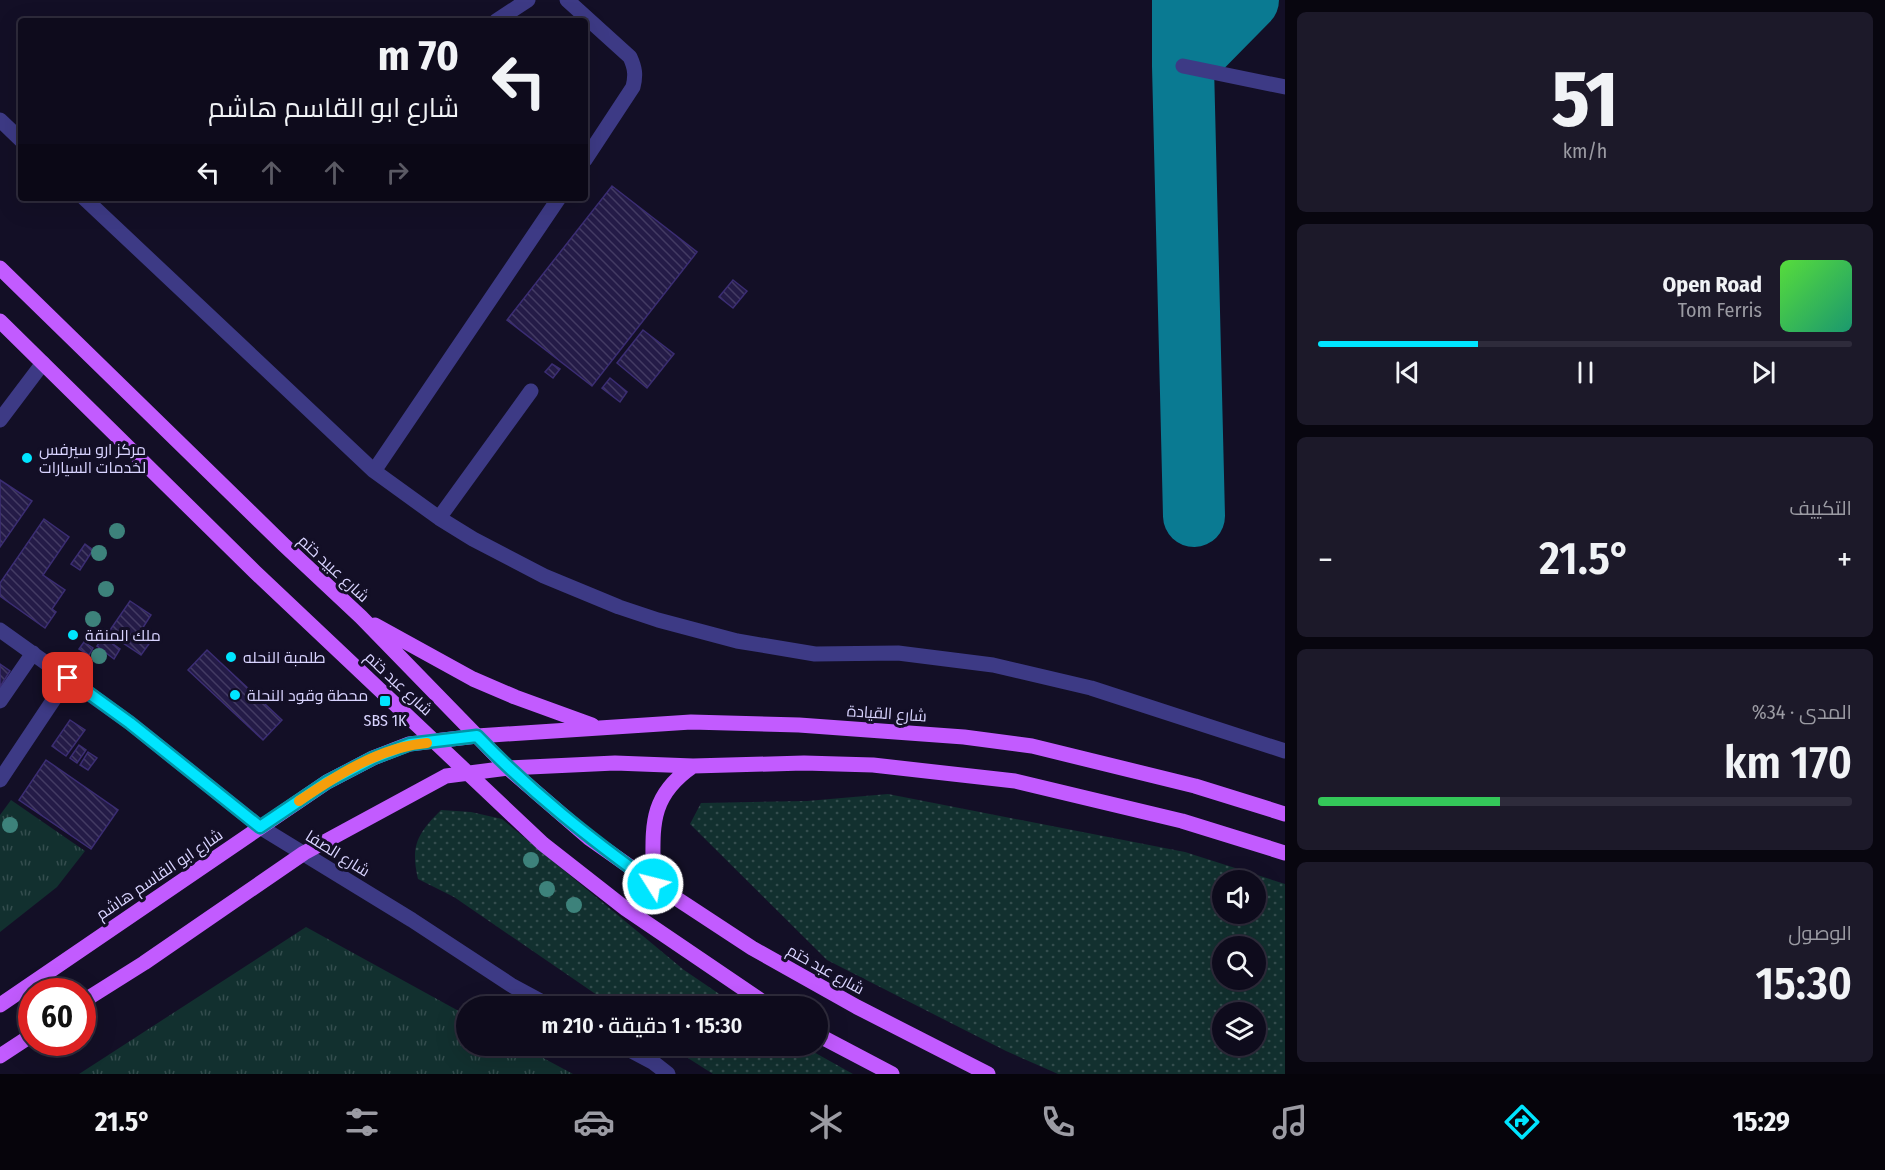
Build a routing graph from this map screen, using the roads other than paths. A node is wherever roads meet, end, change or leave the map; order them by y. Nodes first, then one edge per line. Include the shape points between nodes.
1 (528, 0) edge
2 (567, 0) edge
3 (501, 18) edge
4 (587, 18) edge
5 (588, 19) edge
6 (1183, 66) dead end
7 (1285, 87) edge
8 (0, 120) edge
9 (18, 137) edge
10 (588, 155) edge
11 (87, 201) edge
12 (557, 201) edge
13 (0, 268) edge
14 (0, 321) edge
15 (44, 363) junction
16 (531, 391) dead end
17 (0, 420) edge
18 (374, 471) junction
19 (439, 518) junction
20 (361, 617) junction
21 (0, 630) edge
22 (33, 653) junction
23 (68, 678) junction
24 (0, 701) edge
25 (601, 728) junction
26 (477, 736) junction
27 (437, 742) junction
28 (1285, 751) edge
29 (693, 766) junction
30 (508, 768) junction
31 (468, 773) junction
32 (0, 780) edge
33 (1285, 814) edge
34 (260, 827) junction
35 (304, 853) junction
36 (1285, 853) edge
37 (653, 884) junction
38 (96, 993) edge
39 (531, 996) edge
40 (754, 996) edge
41 (0, 1005) edge
42 (828, 1040) edge
43 (18, 1044) edge
44 (0, 1056) edge
45 (641, 1056) edge
46 (668, 1074) edge
47 (892, 1074) edge
48 (988, 1074) edge

1 - 3 street
2 - 4 street
5 - 10 street via 630,57 636,77
6 - 7 street
8 - 9 street
11 - 18 street
12 - 18 street
13 - 20 main road, شارع عبيد ختم
14 - 15 main road
15 - 17 street
15 - 27 main road, شارع عبد ختم via 264,580
16 - 19 street
18 - 19 street
19 - 28 street via 544,576 619,607 697,631 815,654 898,654 993,665 1091,688
20 - 25 main road via 473,679
20 - 26 main road, شارع عبيد ختم
21 - 22 street, شارع الصفا
22 - 23 street, شارع الصفا
22 - 24 street
23 - 32 street
23 - 34 street, شارع الصفا
25 - 26 main road, شارع القيادة
25 - 33 main road, شارع القيادة via 691,722 964,737 1032,746 1195,786
26 - 27 main road, شارع ابو القاسم هاشم
26 - 30 main road, شارع عبيد ختم
27 - 31 main road, شارع عبد ختم
27 - 34 main road, شارع ابو القاسم هاشم via 410,744 373,758 327,782
29 - 30 main road via 615,763
29 - 36 main road via 873,765 1015,781 1182,821
29 - 37 main road via 676,777 662,797 652,824
30 - 31 main road
30 - 37 main road, شارع عبيد ختم via 589,838
31 - 35 main road via 446,776
31 - 40 main road, شارع عبد ختم via 543,844 617,902
34 - 35 street, شارع الصفا
34 - 41 main road, شارع ابو القاسم هاشم
35 - 38 main road
35 - 39 street, شارع الصفا
37 - 48 main road, شارع عبد ختم via 781,964
42 - 47 main road
43 - 44 main road
45 - 46 street

